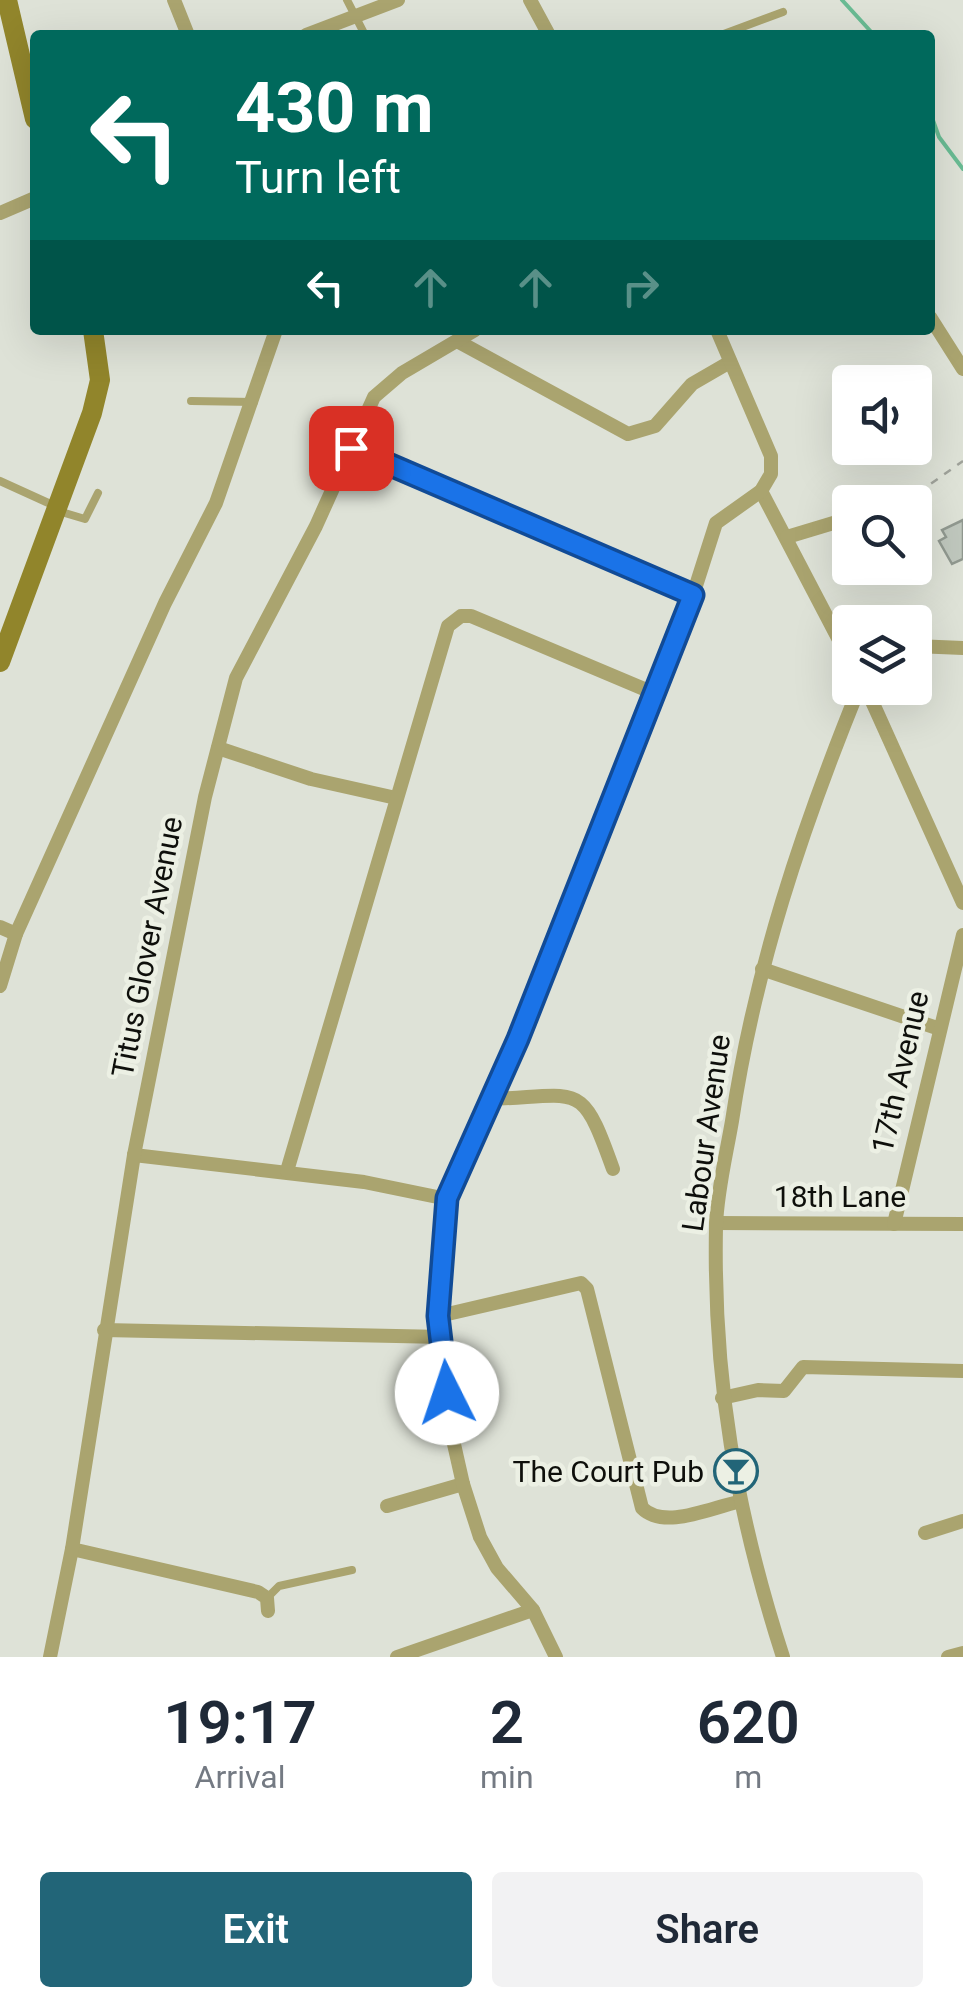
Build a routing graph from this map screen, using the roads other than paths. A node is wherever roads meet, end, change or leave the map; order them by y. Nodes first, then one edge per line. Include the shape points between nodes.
1 (6, 0) edge
2 (174, 0) edge
3 (347, 0) edge
4 (398, 0) edge
5 (530, 0) edge
6 (783, 12) dead end
7 (353, 17) junction
8 (186, 30) edge
9 (319, 30) edge
10 (362, 30) edge
11 (545, 30) edge
12 (735, 30) edge
13 (29, 74) edge
14 (30, 200) edge
15 (0, 213) edge
16 (935, 325) edge
17 (93, 335) edge
18 (274, 335) edge
19 (468, 335) edge
20 (719, 335) edge
21 (459, 342) junction
22 (730, 362) junction
23 (963, 369) edge
24 (191, 401) dead end
25 (254, 402) junction
26 (351, 448) junction
27 (0, 481) edge
28 (761, 491) junction
29 (98, 493) dead end
30 (59, 509) junction
31 (832, 523) edge
32 (787, 537) junction
33 (693, 595) junction
34 (832, 620) edge
35 (932, 647) edge
36 (963, 648) edge
37 (0, 662) edge
38 (656, 694) junction
39 (855, 705) edge
40 (870, 705) edge
41 (218, 748) junction
42 (396, 798) junction
43 (963, 902) edge
44 (0, 927) edge
45 (16, 934) junction
46 (963, 934) edge
47 (762, 969) junction
48 (0, 986) edge
49 (937, 1028) junction
50 (491, 1099) junction
51 (134, 1155) junction
52 (614, 1168) dead end
53 (288, 1171) junction
54 (447, 1198) junction
55 (716, 1223) junction
56 (894, 1224) junction
57 (963, 1224) edge
58 (438, 1316) junction
59 (104, 1330) junction
60 (443, 1337) junction
61 (963, 1371) edge
62 (722, 1398) junction
63 (463, 1484) junction
64 (738, 1502) junction
65 (387, 1506) dead end
66 (963, 1521) edge
67 (925, 1533) dead end
68 (72, 1549) junction
69 (352, 1570) dead end
70 (267, 1604) joint
71 (534, 1610) junction
72 (963, 1653) edge
73 (50, 1657) edge
74 (398, 1657) edge
75 (556, 1657) edge
76 (783, 1657) edge
77 (948, 1657) edge

1 - 13 street
2 - 8 street
3 - 7 lane
4 - 7 street
5 - 11 street
6 - 12 lane
7 - 9 street
7 - 10 lane
14 - 15 street
16 - 23 street
17 - 30 street via 98,394
18 - 25 street
19 - 21 street, Titus Glover Avenue
20 - 22 street
21 - 22 street via 628,434 655,426 692,384
21 - 26 street, Titus Glover Avenue via 383,388
22 - 28 street via 773,462
24 - 25 lane
25 - 45 street via 216,503
26 - 33 street
26 - 41 street, Titus Glover Avenue via 236,678
27 - 30 lane
28 - 32 street
28 - 33 street via 716,523
29 - 30 lane via 85,520
30 - 37 street
31 - 32 street
32 - 34 street
33 - 38 street
35 - 36 street
38 - 42 street via 461,616 444,635
38 - 50 street
39 - 47 street, Labour Avenue via 791,865
40 - 43 street
41 - 42 street
41 - 51 street, Titus Glover Avenue
42 - 53 street
44 - 45 street
45 - 48 street
46 - 49 street, 17th Avenue
47 - 49 street
47 - 55 street, Labour Avenue
49 - 56 street, 17th Avenue
50 - 52 street via 561,1096 585,1103
50 - 54 street
51 - 53 street
51 - 59 street, Titus Glover Avenue
53 - 54 street
54 - 58 street
55 - 56 street, 18th Lane
55 - 62 street, Labour Avenue
56 - 57 street, 18th Lane
58 - 60 street
58 - 64 street via 581,1283 642,1508 663,1519
59 - 60 street
59 - 68 street, Titus Glover Avenue
60 - 63 street via 448,1422
61 - 62 street via 803,1366 784,1392
62 - 64 street, Labour Avenue
63 - 65 street
63 - 71 street via 496,1568
64 - 76 street, Labour Avenue
66 - 67 street
68 - 70 street
68 - 73 street, Titus Glover Avenue
69 - 70 lane via 280,1586
71 - 74 street
71 - 75 street
72 - 77 street

